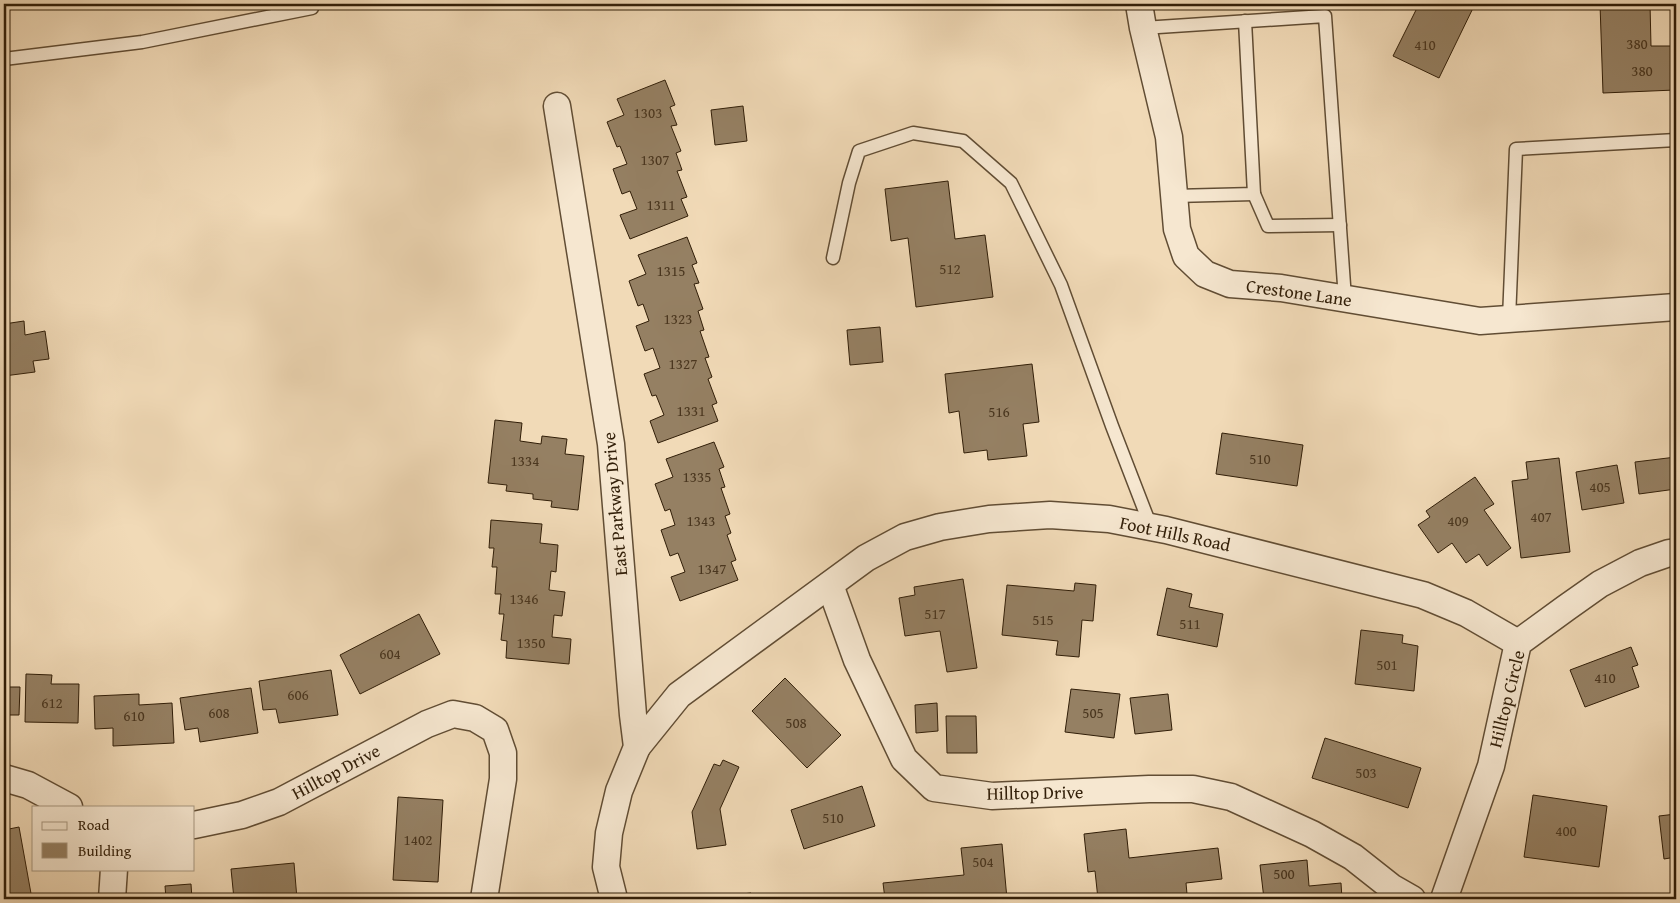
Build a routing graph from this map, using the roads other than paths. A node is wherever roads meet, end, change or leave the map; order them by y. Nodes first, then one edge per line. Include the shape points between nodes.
1 (310, 4) edge
2 (1141, 16) edge
3 (1245, 21) junction
4 (4, 59) edge
5 (557, 106) dead end
6 (1676, 140) edge
7 (1254, 194) junction
8 (1174, 196) junction
9 (1340, 225) junction
10 (833, 258) dead end
11 (1345, 299) junction
12 (1676, 307) edge
13 (1509, 319) junction
14 (1151, 527) junction
15 (1676, 552) edge
16 (830, 585) junction
17 (1518, 643) junction
18 (637, 746) junction
19 (4, 778) edge
20 (67, 806) edge
21 (195, 825) edge
22 (114, 870) edge
23 (112, 899) edge
24 (484, 899) edge
25 (614, 899) edge
26 (1412, 899) edge
27 (1444, 899) edge

1 - 4 lane via 312,8 142,42
2 - 3 lane
2 - 8 street, Crestone Lane via 1169,137
3 - 7 lane
3 - 9 lane via 1325,16
5 - 18 street, East Parkway Drive via 611,444
6 - 13 lane via 1516,149
7 - 8 lane
7 - 9 lane via 1268,226
8 - 11 street, Crestone Lane via 1178,229 1186,256 1206,274 1230,284 1281,288
9 - 11 lane
10 - 14 lane via 849,183 860,151 913,133 963,141 1011,183 1057,276
11 - 13 street, Crestone Lane via 1480,322
12 - 13 street, Crestone Lane
14 - 16 street, Foot Hills Road via 1050,515 989,519 904,537 866,558
14 - 17 street, Foot Hills Road via 1422,595 1466,613
15 - 17 street, Hilltop Circle via 1640,563 1600,584
16 - 18 street via 680,695
16 - 26 street, Hilltop Drive via 857,660 904,759 934,788 992,796 1149,788 1193,789 1231,797 1328,843
17 - 27 street, Hilltop Circle via 1490,766
18 - 25 street, East Parkway Drive via 619,790 609,833 606,867
19 - 20 street via 28,785
21 - 24 street, Hilltop Drive via 242,815 279,802 427,724 453,714 475,718 495,730 503,753 503,779
22 - 23 street

